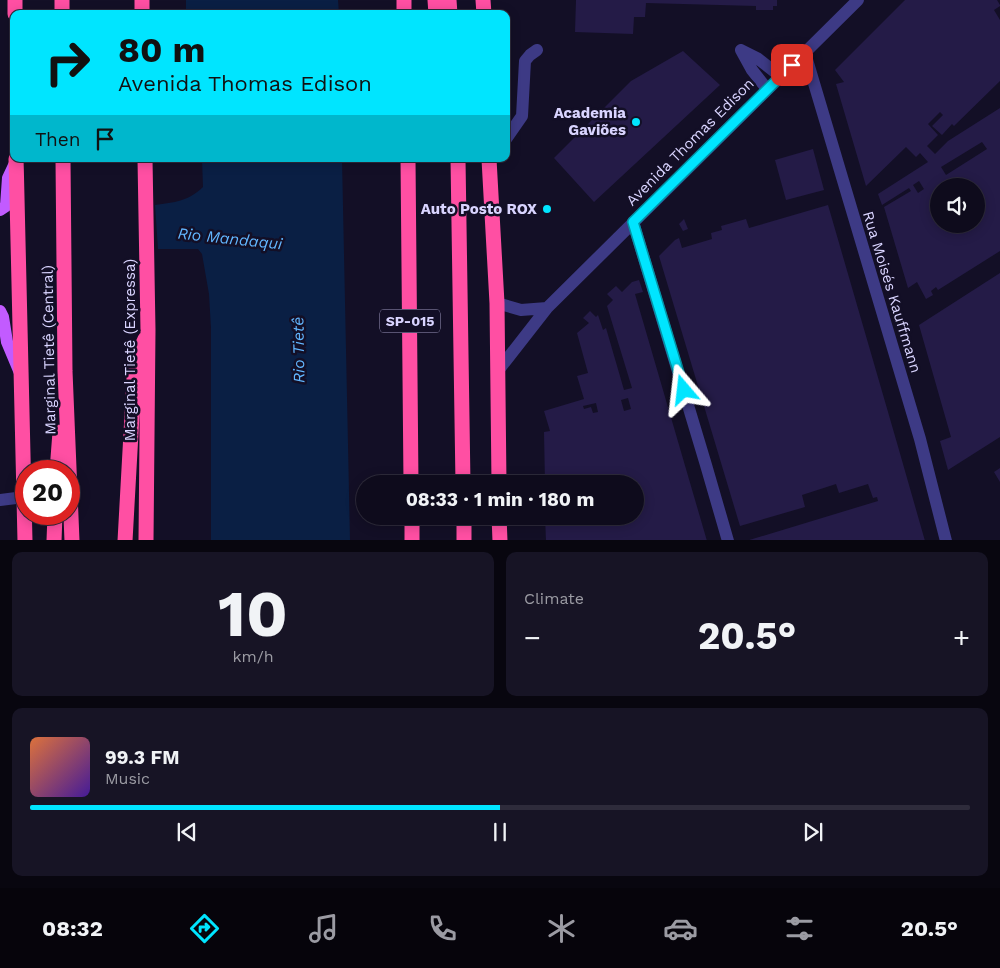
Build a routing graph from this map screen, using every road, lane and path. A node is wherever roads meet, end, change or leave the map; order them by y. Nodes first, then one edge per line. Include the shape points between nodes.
1 (858, 0) edge
2 (537, 50) dead end
3 (805, 53) junction
4 (780, 76) junction
5 (767, 89) junction
6 (510, 134) edge
7 (15, 162) edge
8 (16, 162) edge
9 (63, 162) edge
10 (145, 162) edge
11 (408, 162) edge
12 (458, 162) edge
13 (489, 162) edge
14 (0, 210) edge
15 (633, 222) junction
16 (497, 303) junction
17 (547, 308) junction
18 (0, 311) edge
19 (148, 330) junction
20 (65, 371) junction
21 (498, 372) junction
22 (20, 375) junction
23 (23, 460) edge
24 (58, 460) edge
25 (412, 475) edge
26 (463, 475) edge
27 (499, 475) edge
28 (15, 498) edge
29 (0, 500) edge
30 (25, 525) edge
31 (55, 525) edge
32 (412, 525) edge
33 (464, 525) edge
34 (499, 525) edge
35 (25, 540) edge
36 (54, 540) edge
37 (72, 540) edge
38 (125, 540) edge
39 (146, 540) edge
40 (412, 540) edge
41 (464, 540) edge
42 (500, 540) edge
43 (728, 540) edge
44 (946, 540) edge

1 - 3 street, Avenida Thomas Edison
2 - 6 street via 525,61 522,116
3 - 4 street, Avenida Thomas Edison
3 - 44 street, Rua Moisés Kauffmann via 920,439
4 - 5 street, Avenida Thomas Edison
4 - 5 street via 741,50
5 - 15 street, Avenida Thomas Edison
7 - 14 main road via 8,178 6,206
8 - 22 highway
9 - 20 highway, Marginal Tietê (Central)
10 - 19 highway, Marginal Tietê (Expressa)
11 - 25 highway, SP-015
12 - 26 highway
13 - 16 highway
15 - 17 street, Avenida Thomas Edison
15 - 43 street
16 - 17 street via 521,310
16 - 21 highway
17 - 21 street, Avenida Thomas Edison
18 - 22 main road via 7,342
19 - 38 highway via 135,361
19 - 39 highway, Marginal Tietê (Expressa)
20 - 24 highway
20 - 37 highway, Marginal Tietê (Central)
21 - 27 highway
22 - 23 highway
28 - 29 street
30 - 35 highway
31 - 36 highway
32 - 40 highway
33 - 41 highway
34 - 42 highway

